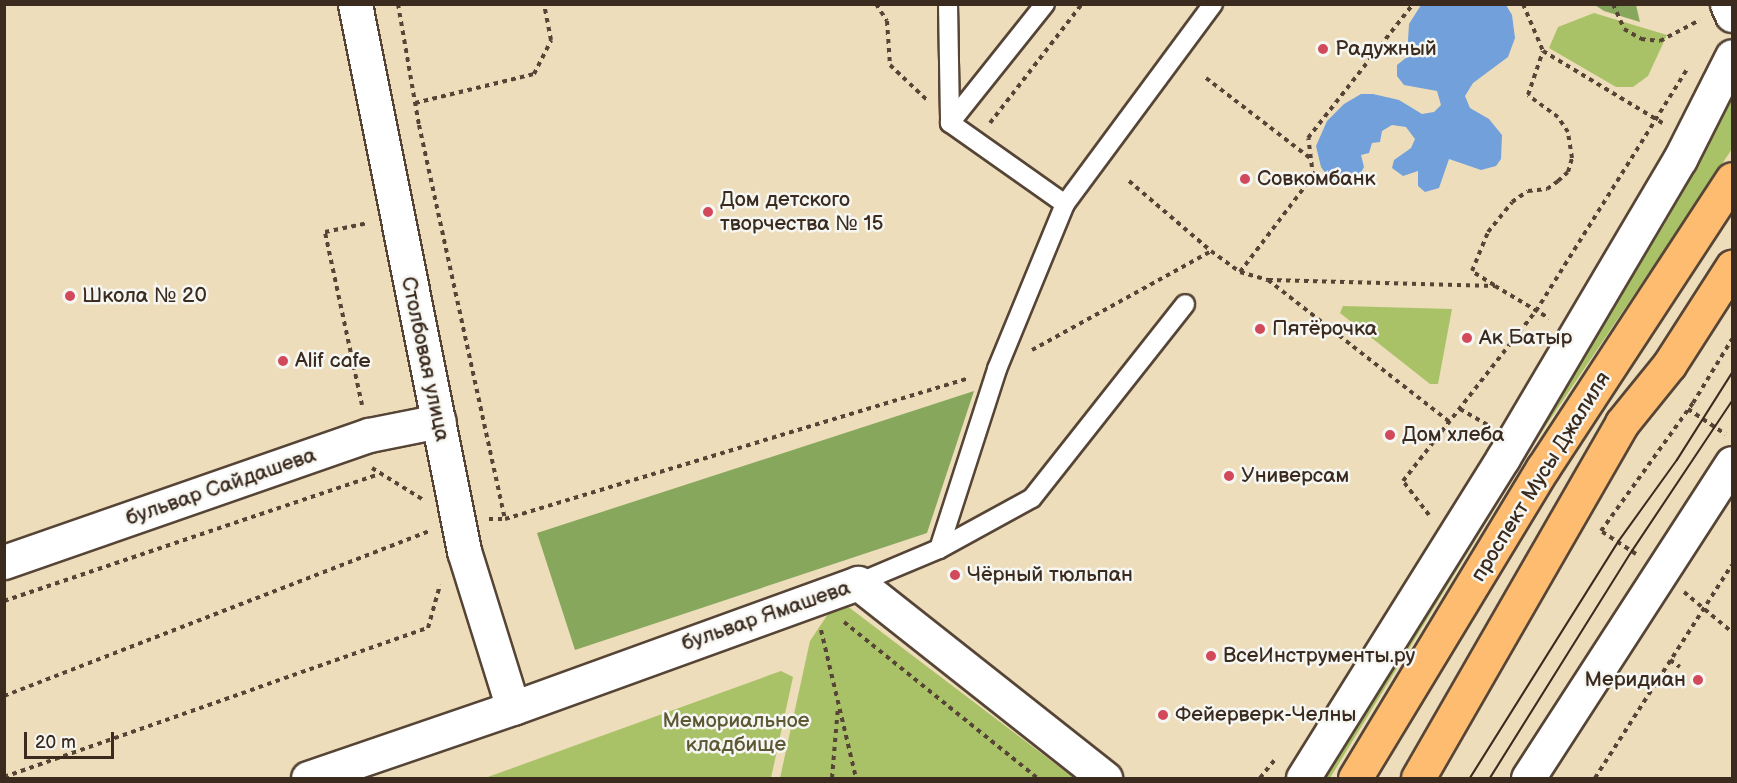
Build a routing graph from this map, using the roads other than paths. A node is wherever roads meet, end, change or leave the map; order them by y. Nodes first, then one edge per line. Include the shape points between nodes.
1 (355, 4) edge
2 (948, 4) edge
3 (1045, 4) edge
4 (1213, 4) edge
5 (1727, 5) edge
6 (1732, 15) edge
7 (1732, 56) edge
8 (950, 123) junction
9 (1732, 179) edge
10 (1065, 204) junction
11 (1732, 267) edge
12 (1185, 304) dead end
13 (439, 421) junction
14 (1732, 463) edge
15 (939, 549) junction
16 (4, 562) edge
17 (858, 583) junction
18 (513, 708) junction
19 (308, 778) edge
20 (1105, 778) edge
21 (1303, 778) edge
22 (1355, 778) edge
23 (1418, 778) edge
24 (1528, 778) edge

1 - 13 street, Столбовая улица
2 - 8 lane
3 - 8 lane
4 - 10 lane
5 - 6 street
7 - 21 street via 1680,159 1509,448
8 - 10 lane
9 - 22 main road, проспект Мусы Джалиля via 1544,468
10 - 15 lane via 997,369
11 - 23 main road, проспект Мусы Джалиля via 1669,365 1623,423
12 - 15 lane via 1032,498
13 - 16 street, бульвар Сайдашева via 356,440
13 - 18 street, Столбовая улица via 458,520
14 - 24 street
15 - 17 lane
17 - 18 street, бульвар Ямашева
17 - 20 street, бульвар Ямашева
18 - 19 street, бульвар Ямашева

